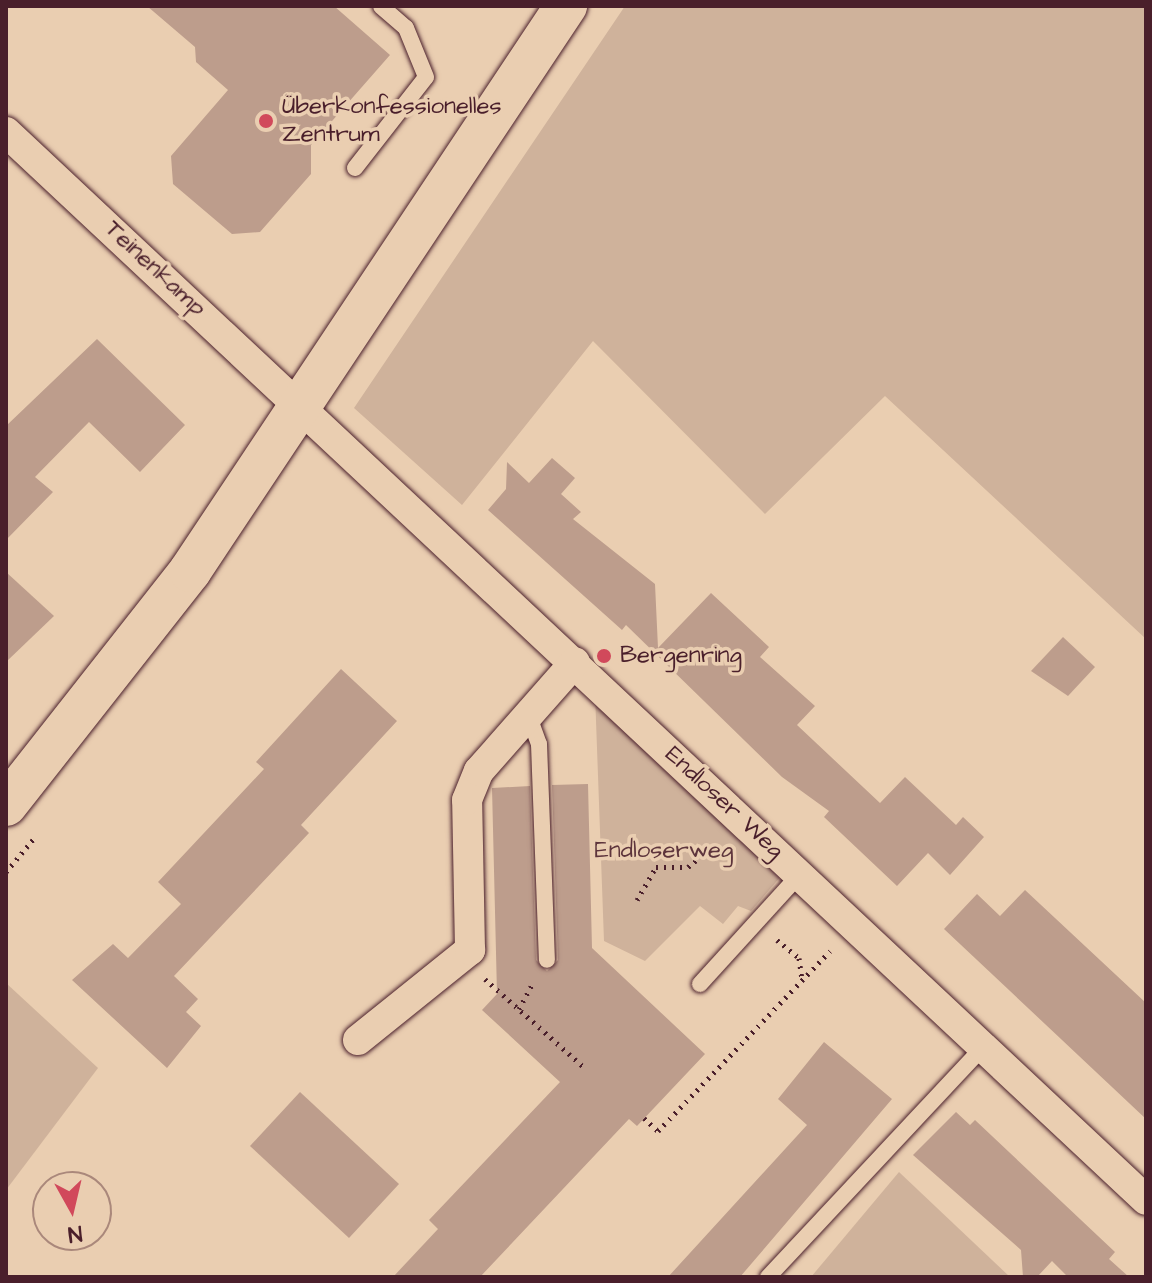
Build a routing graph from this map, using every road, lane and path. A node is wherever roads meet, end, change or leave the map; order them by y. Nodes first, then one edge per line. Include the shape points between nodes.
1 (381, 6) edge
2 (566, 6) edge
3 (6, 132) edge
4 (355, 168) dead end
5 (298, 411) junction
6 (575, 662) junction
7 (528, 714) junction
8 (6, 805) edge
9 (743, 821) junction
10 (800, 874) junction
11 (637, 900) dead end
12 (756, 923) junction
13 (855, 926) junction
14 (461, 957) junction
15 (547, 960) dead end
16 (802, 980) junction
17 (700, 984) dead end
18 (358, 1040) dead end
19 (983, 1047) junction
20 (586, 1069) dead end
21 (644, 1118) dead end
22 (1146, 1200) edge
23 (768, 1277) edge

1 - 4 lane via 406,28 426,77
2 - 5 main road
3 - 5 street, Teinenkamp
5 - 6 street, Endloser Weg
5 - 8 main road via 190,571
6 - 7 street
6 - 9 street, Endloser Weg
7 - 14 street via 479,771 467,800 470,950
7 - 15 lane via 539,744
9 - 10 street, Endloser Weg
9 - 11 path via 688,867 656,867
10 - 12 lane
10 - 13 street, Endloser Weg
12 - 16 path via 799,958
12 - 17 lane
13 - 16 path
13 - 19 street, Endloser Weg
14 - 18 street
14 - 20 path
16 - 21 path via 658,1131
19 - 22 street, Endloser Weg
19 - 23 lane

